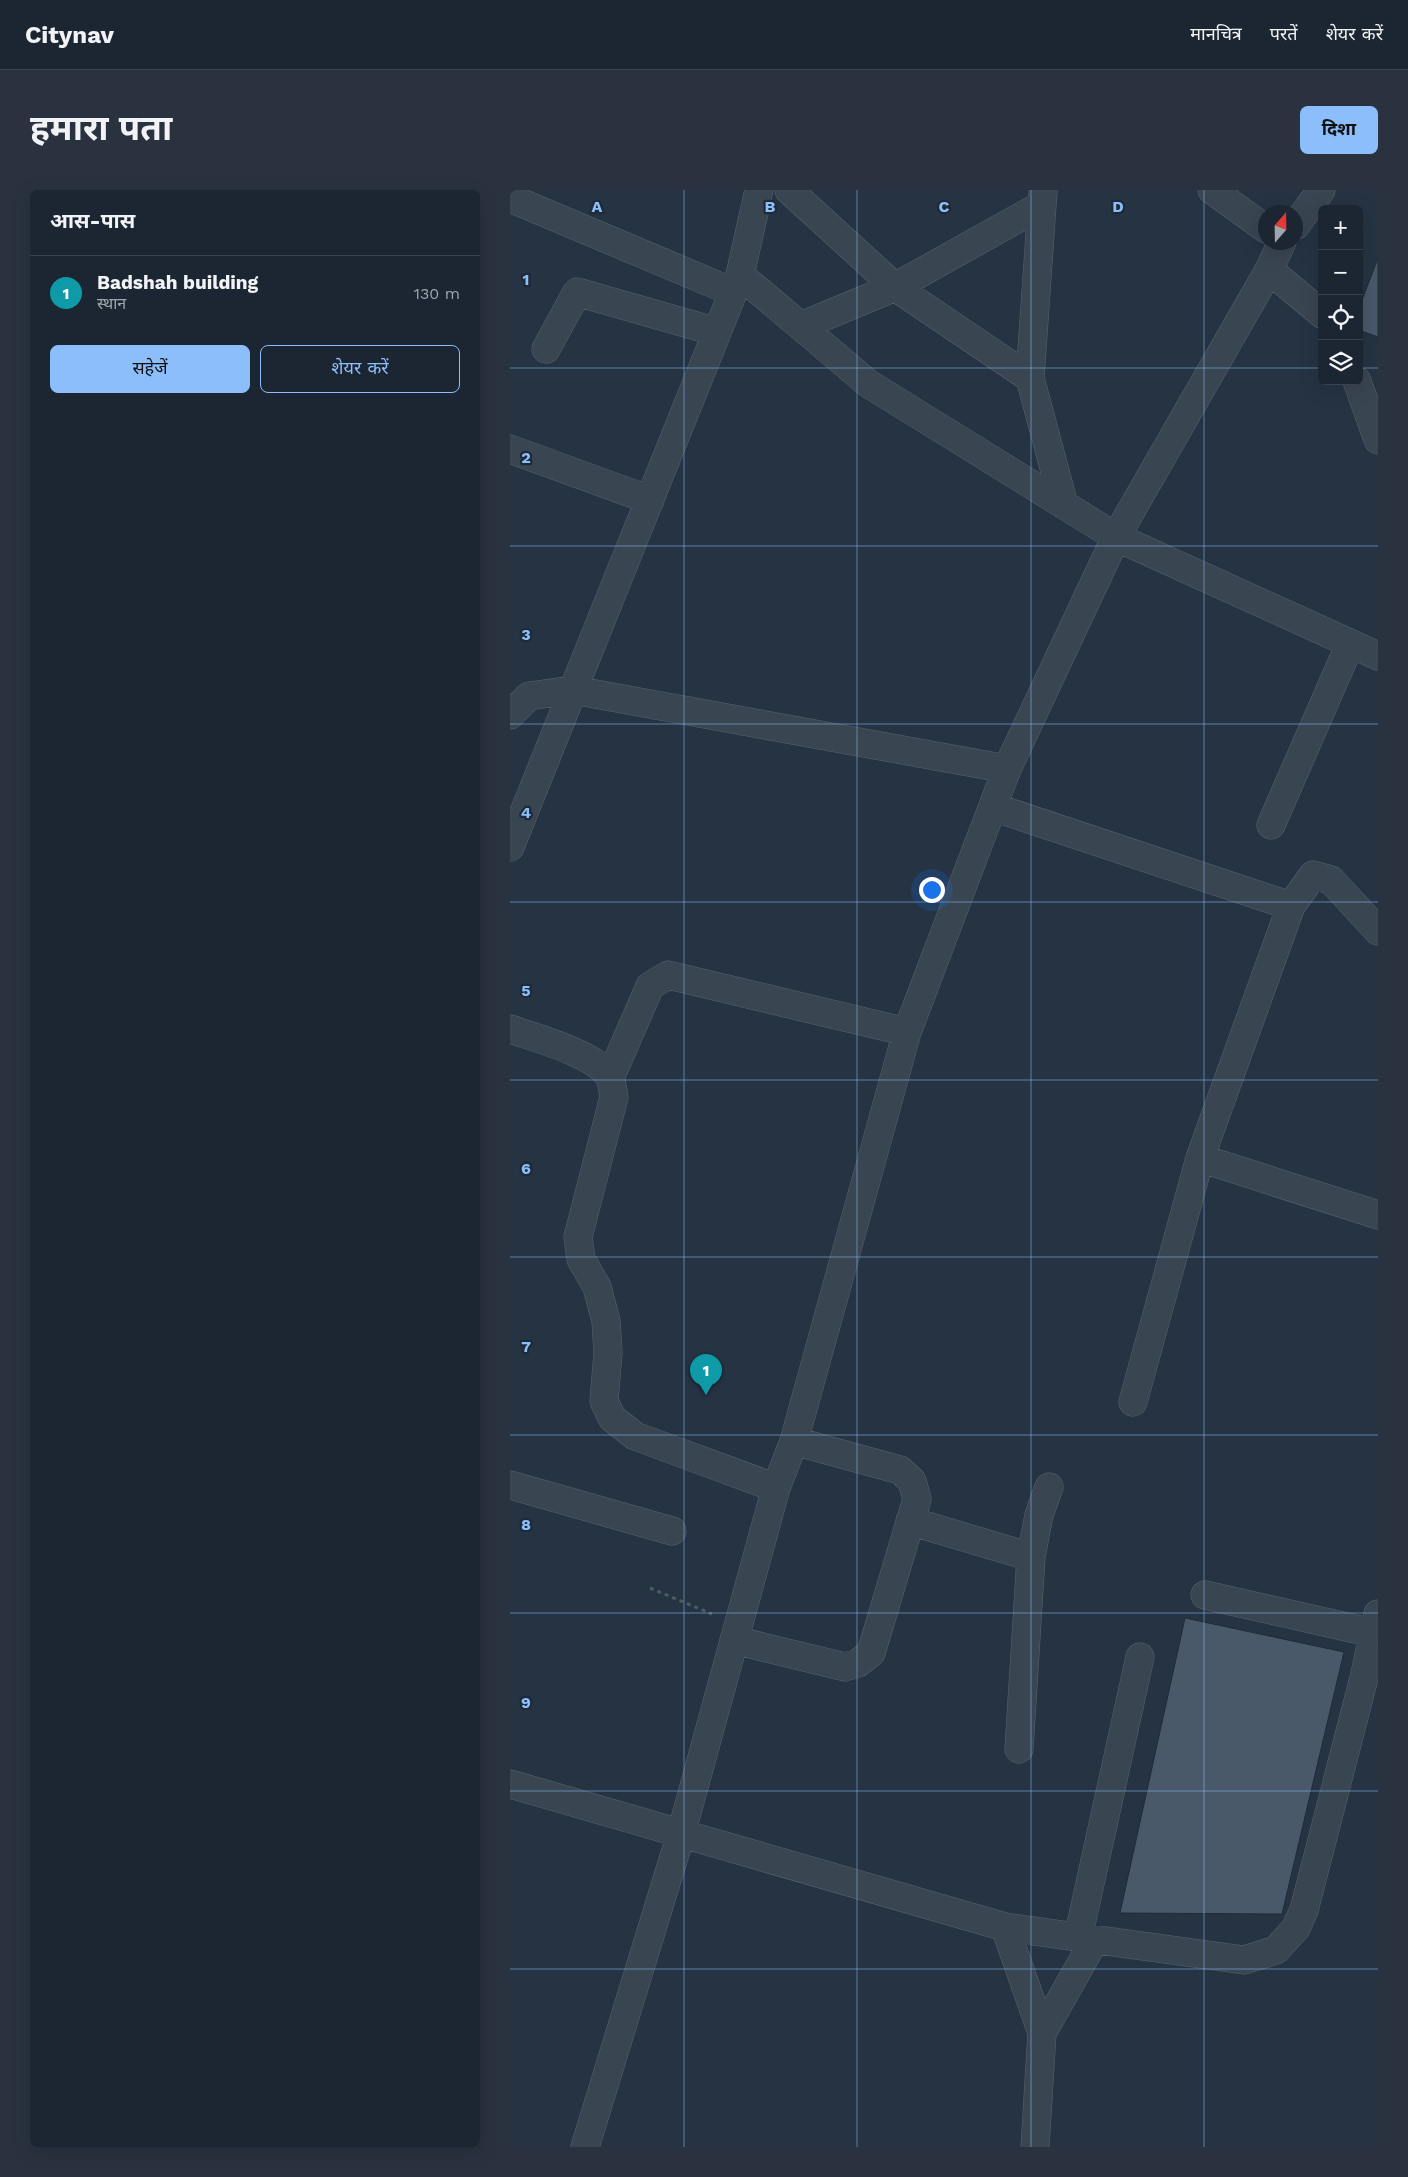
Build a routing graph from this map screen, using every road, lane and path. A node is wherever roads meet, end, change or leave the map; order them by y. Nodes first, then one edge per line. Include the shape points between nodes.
1 (759, 190) edge
2 (789, 190) edge
3 (1212, 190) edge
4 (1322, 190) edge
5 (1043, 197) edge
6 (510, 198) edge
7 (1303, 216) edge
8 (1258, 224) edge
9 (1278, 250) edge
10 (1269, 270) junction
11 (737, 283) junction
12 (895, 287) junction
13 (1318, 311) edge
14 (801, 326) junction
15 (717, 332) junction
16 (546, 349) dead end
17 (1030, 378) junction
18 (1358, 385) edge
19 (1378, 440) edge
20 (510, 449) edge
21 (650, 500) junction
22 (1064, 505) junction
23 (1116, 537) junction
24 (1350, 644) junction
25 (1378, 656) edge
26 (573, 690) junction
27 (512, 708) edge
28 (1007, 769) junction
29 (992, 807) junction
30 (1271, 825) dead end
31 (510, 847) edge
32 (1291, 906) junction
33 (1378, 931) edge
34 (510, 1030) edge
35 (907, 1032) junction
36 (610, 1078) junction
37 (1200, 1158) junction
38 (1378, 1214) edge
39 (1133, 1402) dead end
40 (794, 1441) junction
41 (510, 1485) edge
42 (1049, 1487) dead end
43 (776, 1488) junction
44 (910, 1521) junction
45 (672, 1532) dead end
46 (1031, 1557) junction
47 (650, 1588) dead end
48 (1205, 1596) dead end
49 (1376, 1623) edge
50 (737, 1633) junction
51 (1140, 1657) dead end
52 (1371, 1678) edge
53 (1019, 1749) dead end
54 (510, 1784) edge
55 (681, 1834) junction
56 (1006, 1927) junction
57 (1086, 1939) junction
58 (1042, 2033) junction
59 (585, 2147) edge
60 (1035, 2147) edge

1 - 11 street
2 - 12 street
3 - 8 street
4 - 7 street
5 - 12 street
5 - 17 street
6 - 11 street
9 - 10 street
10 - 13 street
10 - 23 street
11 - 14 street
11 - 15 street
12 - 14 street
12 - 17 street
14 - 22 street via 869,384
15 - 16 street via 577,292
15 - 21 street
17 - 22 street
18 - 19 street
20 - 21 street
21 - 26 street
22 - 23 street
23 - 24 street
23 - 28 street
24 - 25 street
24 - 30 street
26 - 27 street via 528,696
26 - 28 street
26 - 31 street
28 - 29 street
29 - 32 street
29 - 35 street
32 - 33 street via 1313,875 1331,880
32 - 37 street
34 - 36 street via 566,1048 598,1065
35 - 36 street via 668,975 650,986
35 - 40 street
36 - 43 street via 614,1097 578,1237 581,1259 597,1287 606,1321 608,1353 604,1401 612,1418 635,1436
37 - 38 street
37 - 39 street
40 - 43 street
40 - 44 street via 900,1470 912,1481 917,1499
41 - 45 street
42 - 46 street via 1039,1514
43 - 50 street
44 - 46 street
44 - 50 street via 871,1653 858,1663 845,1667
46 - 53 street
47 - 50 path
48 - 49 street
49 - 52 street
50 - 55 street
51 - 57 street
52 - 57 street via 1304,1910 1296,1928 1276,1950 1244,1960
54 - 55 street
55 - 56 street
55 - 59 street
56 - 57 street
56 - 58 street
57 - 58 street
58 - 60 street

